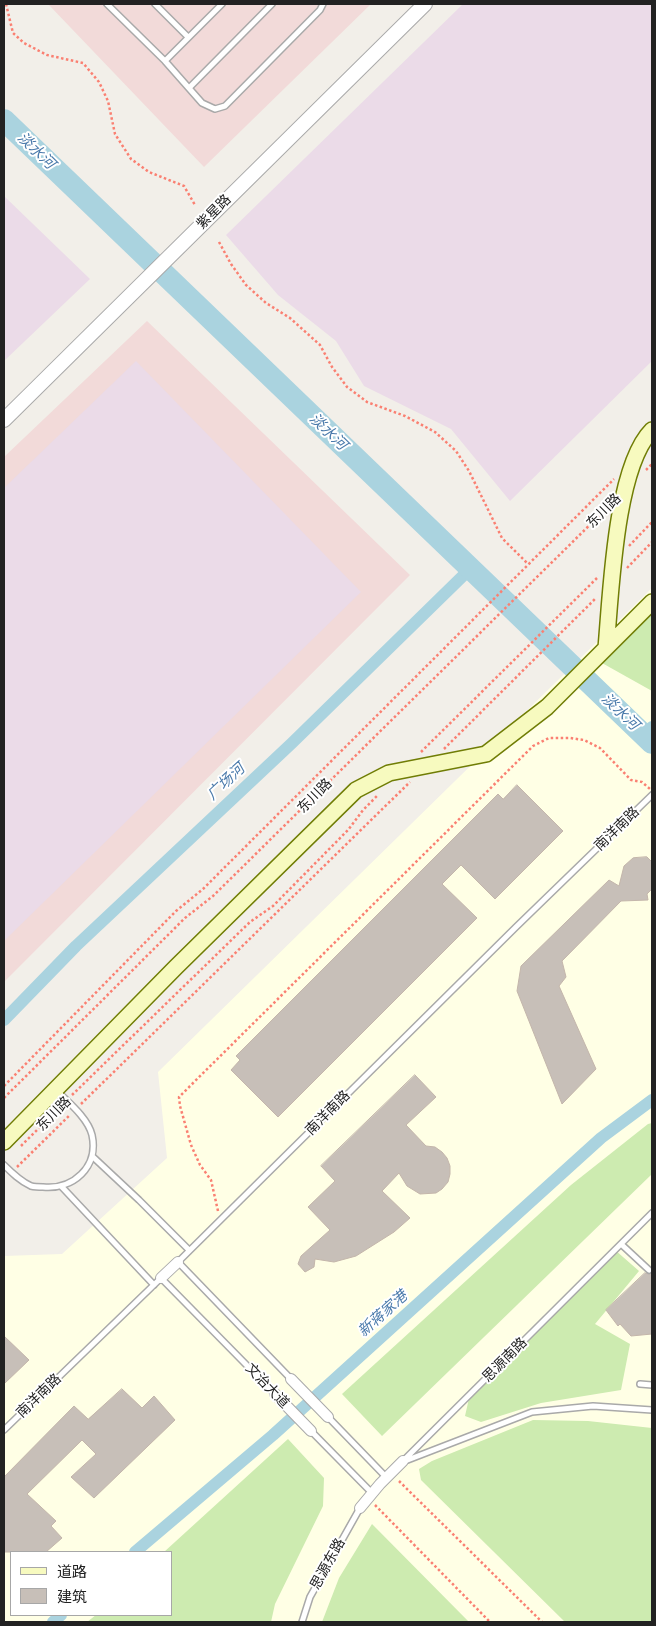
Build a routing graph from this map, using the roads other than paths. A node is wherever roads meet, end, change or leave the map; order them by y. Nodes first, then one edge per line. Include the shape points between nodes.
1 (107, 4) edge
2 (155, 4) edge
3 (222, 4) edge
4 (272, 4) edge
5 (323, 4) edge
6 (425, 4) edge
7 (188, 37) junction
8 (165, 61) junction
9 (189, 88) junction
10 (4, 420) edge
11 (652, 430) edge
12 (652, 602) edge
13 (606, 648) junction
14 (652, 795) edge
15 (56, 1090) junction
16 (4, 1142) edge
17 (92, 1156) junction
18 (4, 1165) edge
19 (62, 1186) junction
20 (652, 1213) edge
21 (621, 1244) junction
22 (189, 1250) junction
23 (178, 1262) junction
24 (648, 1270) dead end
25 (158, 1282) junction
26 (291, 1379) joint
27 (640, 1384) dead end
28 (652, 1385) edge
29 (275, 1394) joint
30 (652, 1410) edge
31 (328, 1417) joint
32 (4, 1430) edge
33 (311, 1430) joint
34 (403, 1461) junction
35 (389, 1475) junction
36 (370, 1496) junction
37 (360, 1508) joint
38 (302, 1622) edge

1 - 8 lane
2 - 7 lane
3 - 7 lane
4 - 9 lane
5 - 9 lane via 225,106 214,109 202,103
6 - 10 street, 紫星路
7 - 8 lane
8 - 9 lane
11 - 13 main road, 东川路 via 643,439 628,474 617,534
12 - 13 main road, 东川路
13 - 15 main road, 东川路 via 547,707 486,754 422,761 356,790
14 - 22 lane, 南洋南路
15 - 16 main road, 东川路
15 - 17 lane via 80,1115 92,1135
17 - 19 lane via 85,1171 73,1182
17 - 22 lane
18 - 19 lane via 32,1186
19 - 25 lane, 文治大道
20 - 21 lane, 思源南路
21 - 24 lane
21 - 34 lane, 思源南路
22 - 23 lane, 南洋南路
23 - 25 street, 南洋南路
23 - 26 lane, 文治大道
25 - 29 lane, 文治大道
25 - 32 lane, 南洋南路
26 - 31 street, 文治大道
27 - 28 lane
29 - 33 street, 文治大道
30 - 34 lane via 593,1406 532,1412
31 - 35 lane, 文治大道
33 - 36 lane, 文治大道
34 - 35 street, 思源南路
35 - 36 street, 思源南路
36 - 37 street, 思源南路
37 - 38 lane, 思源东路 via 310,1597

